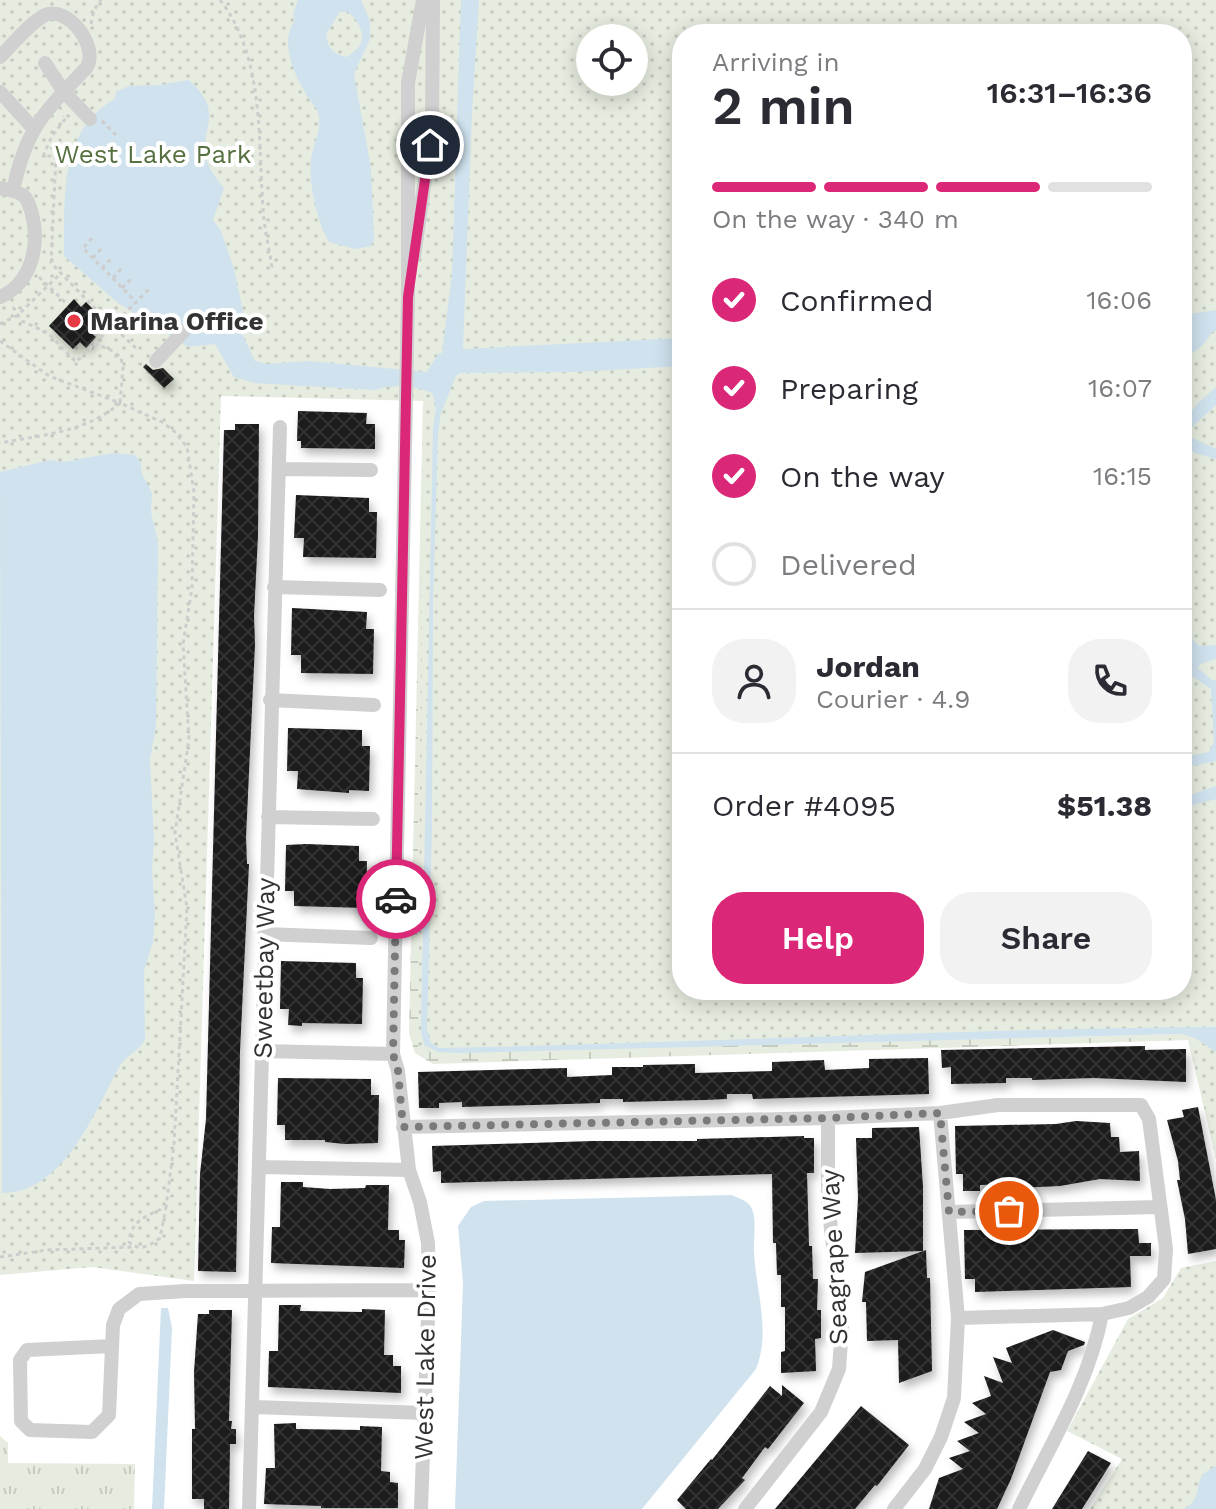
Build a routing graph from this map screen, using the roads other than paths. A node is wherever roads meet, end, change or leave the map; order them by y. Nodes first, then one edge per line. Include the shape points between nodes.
1 (423, 0) edge
2 (433, 0) edge
3 (56, 7) edge
4 (0, 57) edge
5 (45, 63) dead end
6 (408, 83) junction
7 (432, 83) junction
8 (0, 92) edge
9 (67, 95) junction
10 (90, 119) dead end
11 (33, 128) junction
12 (6, 189) edge
13 (3, 296) edge
14 (408, 297) junction
15 (184, 331) dead end
16 (156, 361) dead end
17 (280, 427) dead end
18 (279, 469) junction
19 (371, 470) dead end
20 (274, 587) junction
21 (380, 590) dead end
22 (270, 700) junction
23 (374, 705) dead end
24 (268, 817) junction
25 (373, 819) dead end
26 (264, 934) junction
27 (371, 938) dead end
28 (262, 1051) junction
29 (393, 1054) junction
30 (940, 1113) junction
31 (828, 1118) junction
32 (403, 1127) junction
33 (260, 1167) junction
34 (409, 1170) junction
35 (1160, 1207) junction
36 (949, 1212) junction
37 (256, 1290) junction
38 (429, 1290) junction
39 (1102, 1314) junction
40 (958, 1318) junction
41 (112, 1346) junction
42 (252, 1407) junction
43 (424, 1413) junction
44 (249, 1509) edge
45 (421, 1509) edge
46 (745, 1509) edge
47 (894, 1509) edge
48 (1019, 1509) edge

1 - 6 street, West Lake Drive
2 - 7 street, West Lake Drive
3 - 4 street
3 - 9 street via 88,40 91,59
5 - 9 street
6 - 7 street
6 - 14 street, West Lake Drive
7 - 14 street, West Lake Drive via 428,158
8 - 11 street
9 - 10 street
9 - 11 street
11 - 12 street
12 - 13 street via 27,199 35,250 16,286
14 - 29 street, West Lake Drive
15 - 16 street
17 - 18 street, Sweetbay Way
18 - 19 street
18 - 20 street, Sweetbay Way
20 - 21 street
20 - 22 street, Sweetbay Way
22 - 23 street
22 - 24 street, Sweetbay Way
24 - 25 street
24 - 26 street, Sweetbay Way
26 - 27 street
26 - 28 street, Sweetbay Way
28 - 29 street
28 - 33 street, Sweetbay Way
29 - 32 street, West Lake Drive
30 - 31 street
30 - 35 street via 998,1105 1141,1105 1149,1119
30 - 36 street
31 - 32 street
31 - 46 street, Seagrape Way via 828,1202 842,1327 839,1369 821,1412
32 - 34 street, West Lake Drive
33 - 34 street
33 - 37 street, Sweetbay Way
34 - 38 street, West Lake Drive via 428,1243
35 - 36 street
35 - 39 street via 1164,1279 1129,1308
36 - 40 street
37 - 38 street
37 - 41 street via 139,1294 119,1309
37 - 42 street, Sweetbay Way
38 - 43 street, West Lake Drive
39 - 40 street
39 - 48 street via 1096,1347 1076,1398
40 - 47 street via 954,1398 941,1437 925,1469
41 - 41 street via 109,1415 92,1432 30,1430 21,1421 20,1360 27,1350
42 - 43 street
42 - 44 street, Sweetbay Way
43 - 45 street, West Lake Drive

